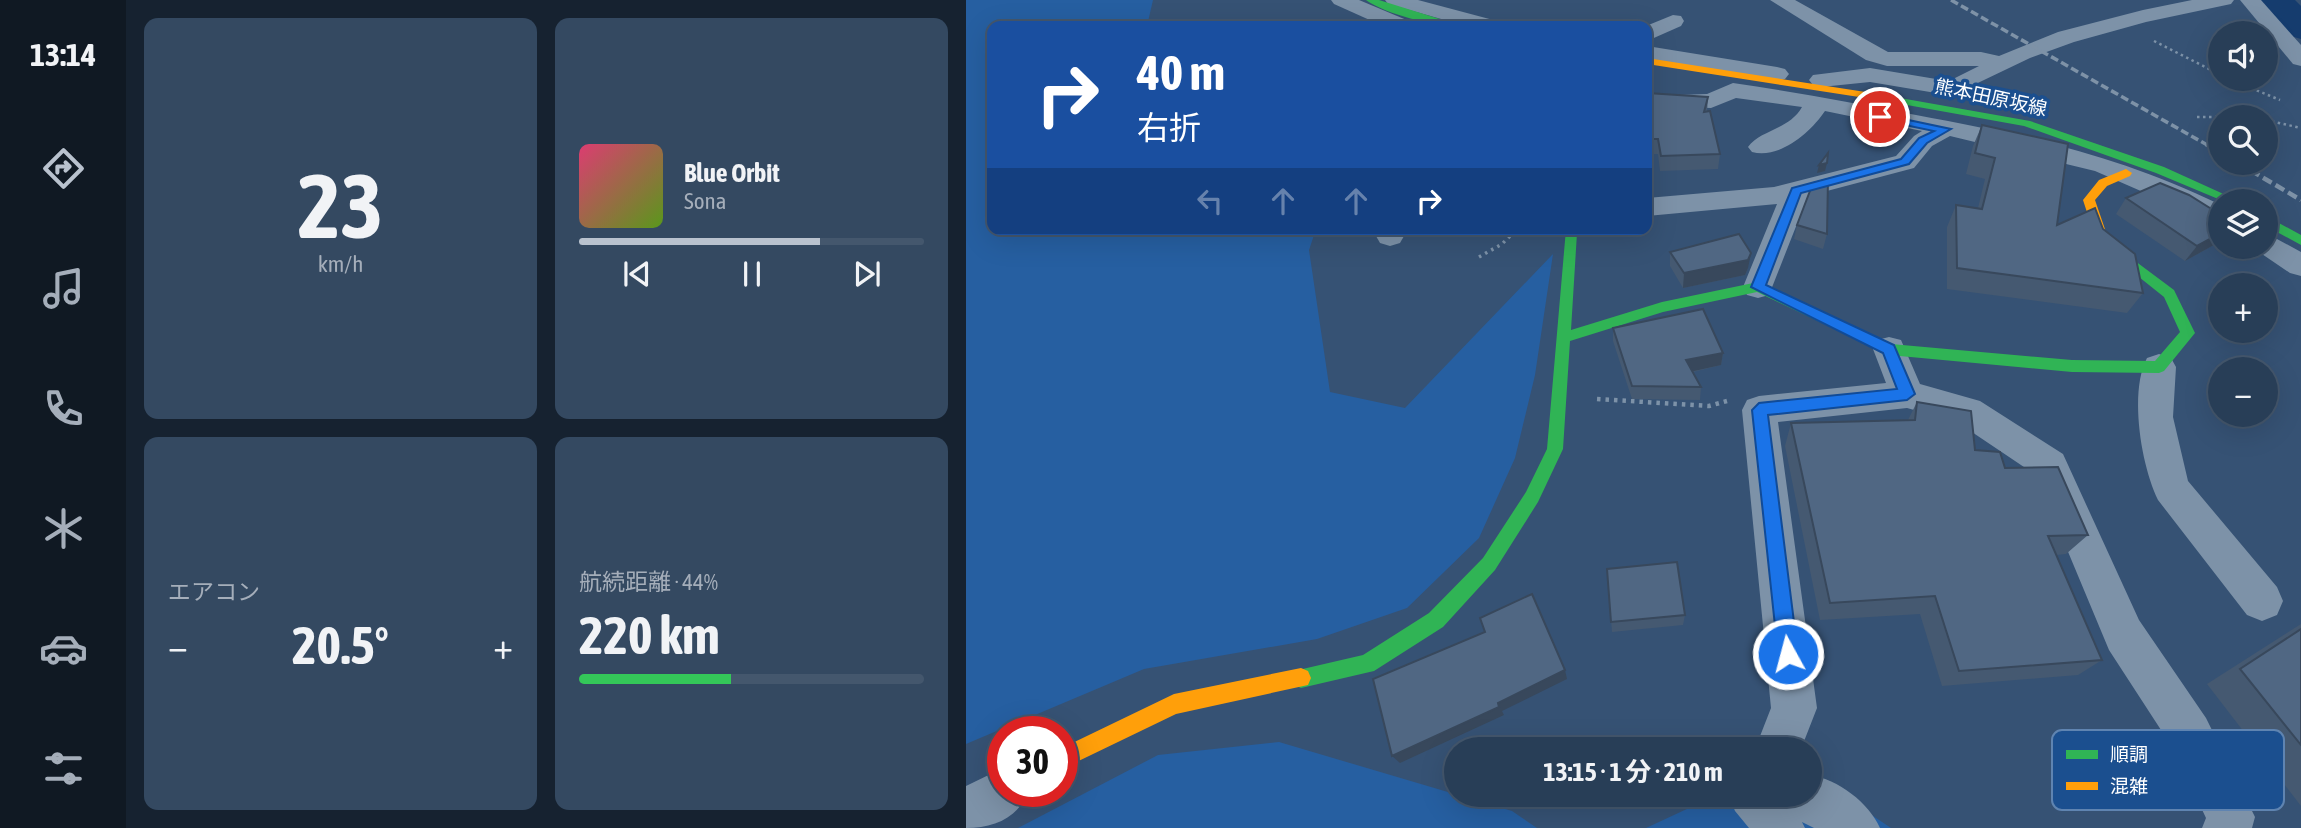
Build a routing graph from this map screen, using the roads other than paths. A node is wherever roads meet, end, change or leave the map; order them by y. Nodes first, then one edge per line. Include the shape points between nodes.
1 (1341, 0) edge
2 (1371, 0) edge
3 (1395, 0) edge
4 (1780, 0) edge
5 (2224, 0) edge
6 (2250, 0) edge
7 (1389, 21) edge
8 (1437, 21) edge
9 (1471, 21) edge
10 (1672, 21) dead end
11 (1652, 31) edge
12 (1652, 54) edge
13 (2301, 59) edge
14 (1652, 62) edge
15 (2000, 63) junction
16 (1652, 80) edge
17 (1733, 90) junction
18 (1831, 92) junction
19 (1660, 100) edge
20 (1945, 129) junction
21 (1761, 147) dead end
22 (2126, 173) junction
23 (2208, 190) edge
24 (1796, 191) junction
25 (1652, 207) edge
26 (2208, 211) edge
27 (2278, 227) edge
28 (1571, 235) edge
29 (2301, 241) edge
30 (2278, 251) edge
31 (2301, 267) edge
32 (1758, 287) junction
33 (1565, 337) junction
34 (1889, 349) junction
35 (2159, 367) junction
36 (1907, 394) junction
37 (2262, 601) dead end
38 (2187, 730) edge
39 (1783, 737) edge
40 (1078, 751) edge
41 (987, 801) edge
42 (1822, 804) edge
43 (1763, 807) edge
44 (2228, 810) edge
45 (966, 813) edge
46 (1780, 828) edge
47 (1855, 828) edge
48 (2227, 828) edge

1 - 7 street
2 - 8 street
3 - 9 street
4 - 15 street via 1887,59
5 - 15 street via 2119,22
6 - 13 street
10 - 11 street
12 - 18 street
14 - 18 street, 熊本田原坂線
15 - 18 street via 1961,85 1942,87 1871,75
16 - 17 street
17 - 18 street
17 - 19 street via 1711,102
18 - 20 street
18 - 21 street via 1794,133
18 - 23 street, 熊本田原坂線 via 2026,123
20 - 22 street
20 - 24 street via 1923,141 1905,162
22 - 26 street
22 - 35 street via 2103,183 2089,200 2102,240 2169,294 2188,333
24 - 25 street
24 - 32 street
27 - 29 street
28 - 33 street
30 - 31 street
32 - 33 street via 1662,307
32 - 34 street
33 - 40 street via 1555,449 1532,497 1489,564 1436,620 1367,664 1174,705
34 - 35 street via 2072,366
34 - 36 street
35 - 37 street via 2155,417 2171,488
36 - 38 street via 1968,411 2050,465 2124,635
36 - 39 street via 1759,410 1794,708
41 - 45 street
42 - 47 street
43 - 46 street
44 - 48 street via 2231,817

